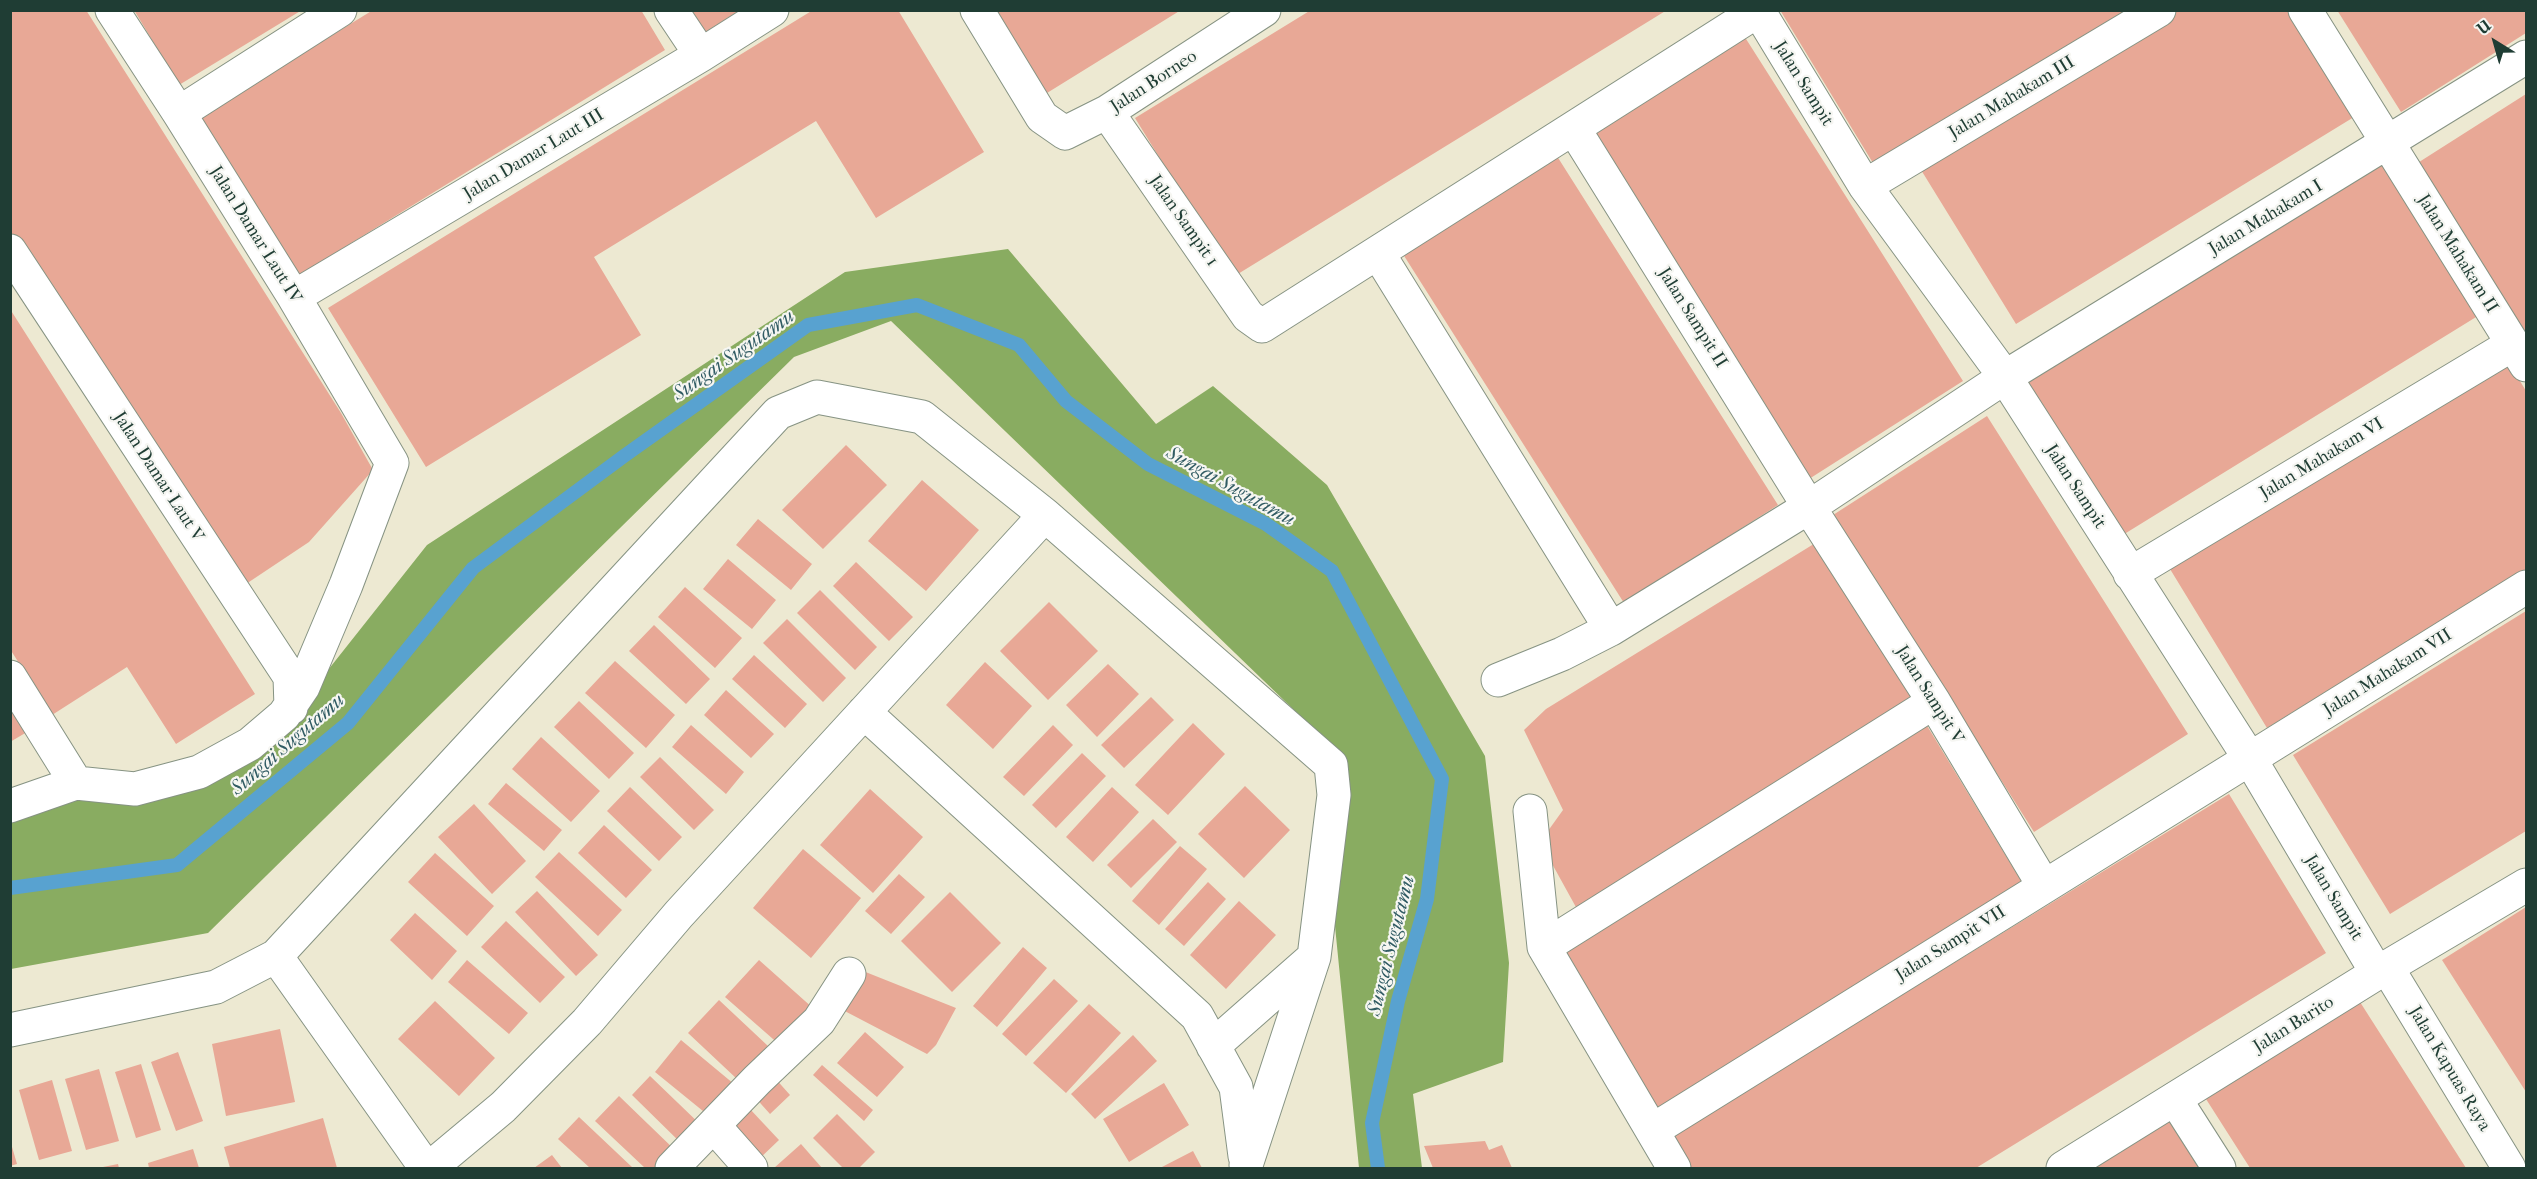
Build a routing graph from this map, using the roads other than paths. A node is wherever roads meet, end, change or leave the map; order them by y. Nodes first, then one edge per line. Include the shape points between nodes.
1 (112, 10) edge
2 (340, 10) edge
3 (671, 10) edge
4 (772, 10) edge
5 (977, 10) edge
6 (1264, 10) edge
7 (2159, 10) edge
8 (2306, 10) edge
9 (1758, 11) edge
10 (701, 55) junction
11 (2526, 57) edge
12 (1107, 112) junction
13 (179, 113) junction
14 (1574, 129) junction
15 (2388, 143) junction
16 (1865, 186) junction
17 (10, 251) edge
18 (1378, 253) junction
19 (294, 297) junction
20 (2520, 355) edge
21 (2005, 377) junction
22 (1809, 507) junction
23 (1045, 515) junction
24 (2130, 574) junction
25 (2526, 587) edge
26 (1611, 629) junction
27 (10, 677) edge
28 (1498, 680) dead end
29 (1934, 702) junction
30 (291, 708) junction
31 (864, 712) junction
32 (2250, 759) junction
33 (76, 783) junction
34 (10, 806) edge
35 (1530, 812) dead end
36 (2526, 885) edge
37 (2044, 886) junction
38 (1544, 947) junction
39 (276, 956) junction
40 (1314, 957) junction
41 (2382, 971) junction
42 (849, 974) dead end
43 (10, 1030) edge
44 (1214, 1046) junction
45 (2175, 1099) junction
46 (714, 1125) junction
47 (1653, 1130) junction
48 (1247, 1167) edge
49 (428, 1168) edge
50 (672, 1168) edge
51 (751, 1168) edge
52 (1674, 1168) edge
53 (2063, 1168) edge
54 (2219, 1168) edge
55 (2509, 1168) edge

1 - 13 street, Jalan Damar Laut IV
2 - 13 street
3 - 10 street
4 - 10 street, Jalan Damar Laut III
5 - 12 street, Jalan Borneo via 1042,117 1065,133
6 - 12 street, Jalan Borneo
7 - 16 street, Jalan Mahakam III
8 - 15 street, Jalan Mahakam II
9 - 14 street
9 - 16 street, Jalan Sampit
10 - 19 street, Jalan Damar Laut III
11 - 15 street, Jalan Mahakam I
12 - 18 street, Jalan Sampit 1 via 1248,316 1262,326
13 - 19 street, Jalan Damar Laut IV
14 - 18 street
14 - 22 street, Jalan Sampit II
15 - 20 street, Jalan Mahakam II
15 - 21 street, Jalan Mahakam I
16 - 21 street, Jalan Sampit
17 - 30 street, Jalan Damar Laut V via 290,677
18 - 26 street
19 - 30 street, Jalan Damar Laut IV via 392,463 346,585
20 - 24 street, Jalan Mahakam VI
21 - 22 street, Jalan Mahakam I
21 - 24 street, Jalan Sampit
22 - 26 street, Jalan Mahakam I
22 - 29 street, Jalan Sampit V
23 - 31 street
23 - 39 street via 922,417 817,398 778,413
23 - 40 street via 1331,765 1334,795
24 - 32 street, Jalan Sampit
25 - 32 street, Jalan Mahakam VII
26 - 28 street, Jalan Mahakam I
27 - 33 street
29 - 37 street, Jalan Sampit V
29 - 38 street
30 - 33 street via 250,744 199,772 135,789
31 - 44 street via 1197,1016
31 - 49 street via 679,914 587,1022 503,1107
32 - 37 street, Jalan Sampit VII
32 - 41 street, Jalan Sampit
33 - 34 street
35 - 38 street
36 - 41 street, Jalan Barito
37 - 47 street, Jalan Sampit VII
38 - 47 street
39 - 43 street via 216,987
39 - 49 street
40 - 44 street
40 - 48 street
41 - 45 street, Jalan Barito
41 - 55 street, Jalan Kapuas Raya
42 - 46 street via 819,1022
44 - 48 street via 1236,1087
45 - 53 street, Jalan Barito
45 - 54 street
46 - 50 street
46 - 51 street
47 - 52 street

